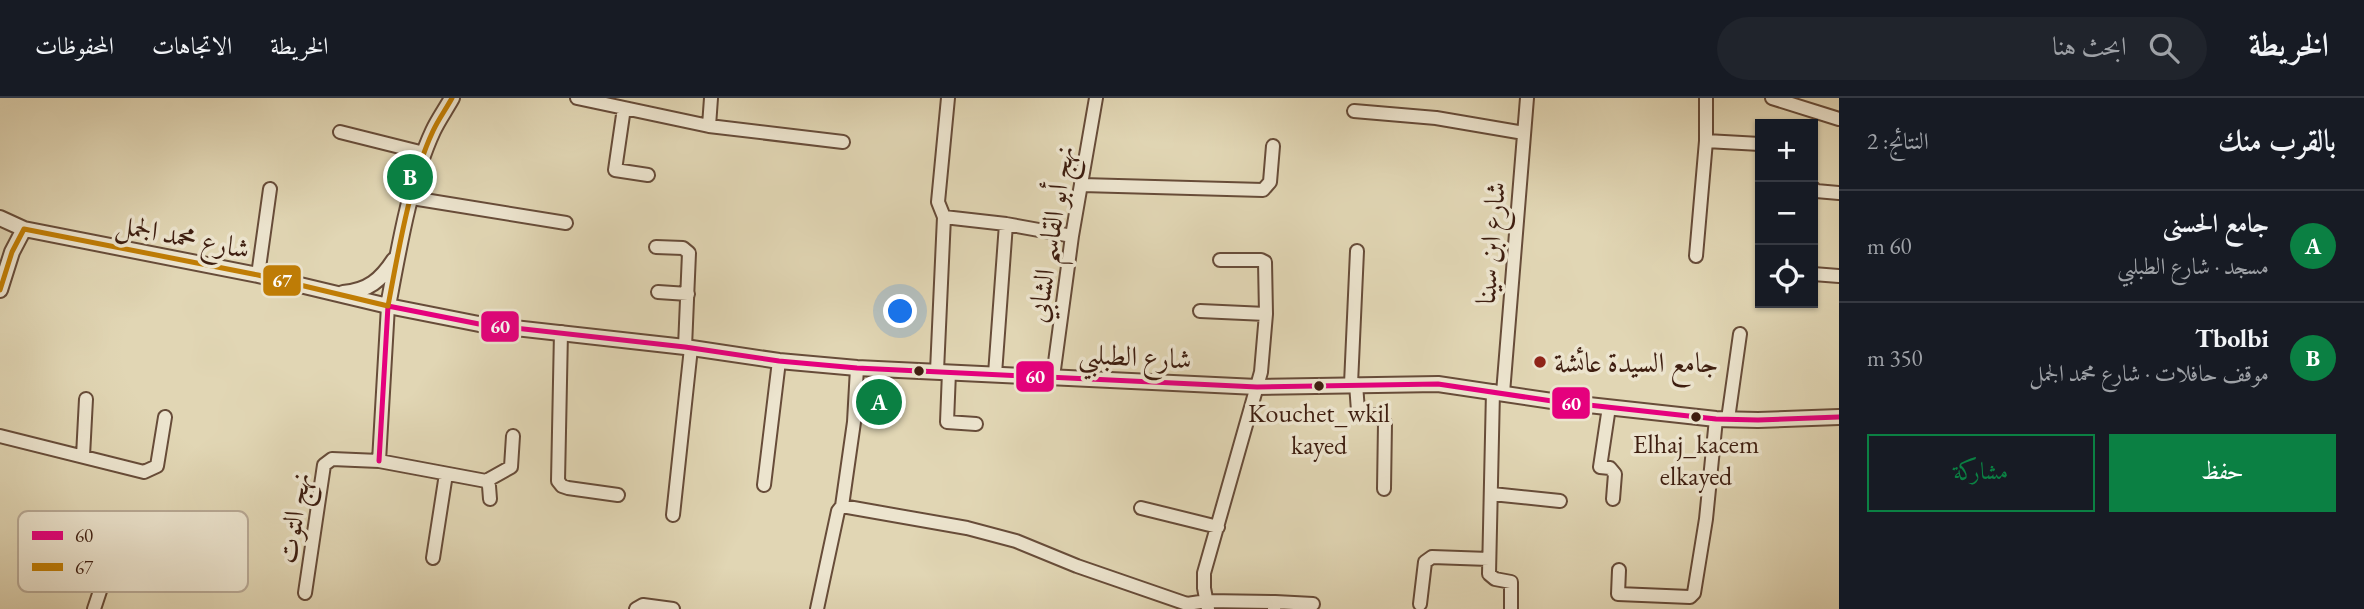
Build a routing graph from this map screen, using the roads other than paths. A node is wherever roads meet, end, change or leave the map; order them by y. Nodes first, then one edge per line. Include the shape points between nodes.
1 (452, 98) edge
2 (577, 98) edge
3 (710, 98) edge
4 (948, 98) edge
5 (1096, 98) edge
6 (1527, 98) edge
7 (1706, 98) edge
8 (1772, 98) edge
9 (624, 108) junction
10 (1354, 111) dead end
11 (1839, 119) edge
12 (709, 127) junction
13 (340, 132) dead end
14 (1524, 133) junction
15 (1706, 141) junction
16 (843, 142) dead end
17 (1755, 144) edge
18 (1273, 146) dead end
19 (424, 153) junction
20 (648, 175) dead end
21 (1082, 186) junction
22 (270, 189) dead end
23 (1818, 191) edge
24 (1839, 194) edge
25 (412, 198) junction
26 (944, 217) junction
27 (0, 218) edge
28 (566, 223) dead end
29 (1006, 224) junction
30 (24, 229) junction
31 (1072, 236) junction
32 (656, 247) dead end
33 (1357, 251) dead end
34 (398, 253) junction
35 (1696, 256) dead end
36 (1220, 260) dead end
37 (1818, 274) edge
38 (258, 275) junction
39 (1839, 276) edge
40 (0, 290) edge
41 (658, 292) dead end
42 (334, 293) junction
43 (688, 295) junction
44 (388, 306) junction
45 (1200, 311) dead end
46 (1266, 314) junction
47 (561, 332) junction
48 (1740, 334) dead end
49 (688, 347) junction
50 (779, 361) junction
51 (857, 368) junction
52 (943, 372) junction
53 (995, 374) junction
54 (1054, 377) junction
55 (1354, 384) junction
56 (1258, 387) junction
57 (1498, 392) junction
58 (86, 399) dead end
59 (1609, 407) junction
60 (165, 417) dead end
61 (1839, 417) edge
62 (1722, 419) junction
63 (976, 424) dead end
64 (0, 436) edge
65 (513, 436) dead end
66 (83, 456) junction
67 (379, 461) junction
68 (446, 474) junction
69 (486, 481) junction
70 (764, 485) dead end
71 (1384, 489) dead end
72 (1492, 494) junction
73 (618, 495) dead end
74 (490, 499) dead end
75 (1613, 499) dead end
76 (1560, 501) dead end
77 (842, 506) junction
78 (1141, 508) dead end
79 (673, 515) dead end
80 (1218, 527) junction
81 (433, 558) dead end
82 (1489, 559) junction
83 (1619, 570) dead end
84 (100, 592) edge
85 (305, 593) dead end
86 (1313, 604) dead end
87 (1420, 604) dead end
88 (1208, 605) edge
89 (1275, 605) edge
90 (94, 609) edge
91 (636, 609) edge
92 (673, 609) edge
93 (817, 609) edge
94 (1511, 609) edge

1 - 19 street
2 - 9 street
3 - 12 street
4 - 26 street via 938,202
5 - 21 street, نهج أبو القاسم الشابي
6 - 14 street, شارع ابن سينا
7 - 15 street
8 - 11 street
9 - 12 street
9 - 20 street via 615,170
10 - 14 street via 1436,118
12 - 16 street
13 - 19 street
14 - 57 street, شارع ابن سينا
15 - 17 street
15 - 35 street
18 - 21 street via 1270,183 1264,190
19 - 25 street
21 - 31 street, نهج أبو القاسم الشابي
22 - 38 street
23 - 24 street
25 - 28 street
25 - 34 street
26 - 29 street
26 - 52 street
27 - 30 street, شارع محمد الجمل
29 - 31 street
29 - 53 street
30 - 38 street, شارع محمد الجمل
30 - 40 street
31 - 54 street, نهج أبو القاسم الشابي
32 - 43 street via 683,248 689,253
33 - 55 street
34 - 42 street via 370,286
34 - 44 street
36 - 46 street via 1265,262
37 - 39 street
38 - 42 street, شارع محمد الجمل
41 - 43 street
42 - 44 street, شارع محمد الجمل
43 - 49 street
44 - 47 street, شارع الطبلبي via 480,324
44 - 67 street
45 - 46 street
46 - 56 street
47 - 49 street, شارع الطبلبي
47 - 73 street via 558,481 568,488
48 - 62 street
49 - 50 street, شارع الطبلبي
49 - 79 street
50 - 51 street, شارع الطبلبي
50 - 70 street
51 - 52 street, شارع الطبلبي
51 - 77 street
52 - 53 street, شارع الطبلبي
52 - 63 street via 947,422
53 - 54 street, شارع الطبلبي
54 - 56 street, شارع الطبلبي
55 - 56 street, شارع الطبلبي
55 - 57 street, شارع الطبلبي via 1438,384
55 - 71 street via 1358,411 1378,415 1385,423
56 - 80 street
57 - 59 street, شارع الطبلبي
57 - 72 street, شارع ابن سينا
58 - 66 street
59 - 62 street, شارع الطبلبي
59 - 75 street via 1600,467 1615,474
60 - 66 street via 157,466 144,472
61 - 62 street, شارع الطبلبي
62 - 83 street via 1694,593 1690,597 1618,594
64 - 66 street
65 - 69 street via 511,467
67 - 68 street, نهج التوت
67 - 85 street, نهج التوت via 332,459 324,465
68 - 69 street, نهج التوت
68 - 81 street
69 - 74 street
72 - 76 street
72 - 82 street, شارع ابن سينا
77 - 88 street via 1016,541 1174,601
77 - 93 street
78 - 80 street
80 - 88 street via 1204,573
82 - 87 street via 1432,557 1425,562
82 - 94 street via 1489,574 1511,582
84 - 90 street
86 - 89 street
88 - 89 street
91 - 92 street via 643,605

